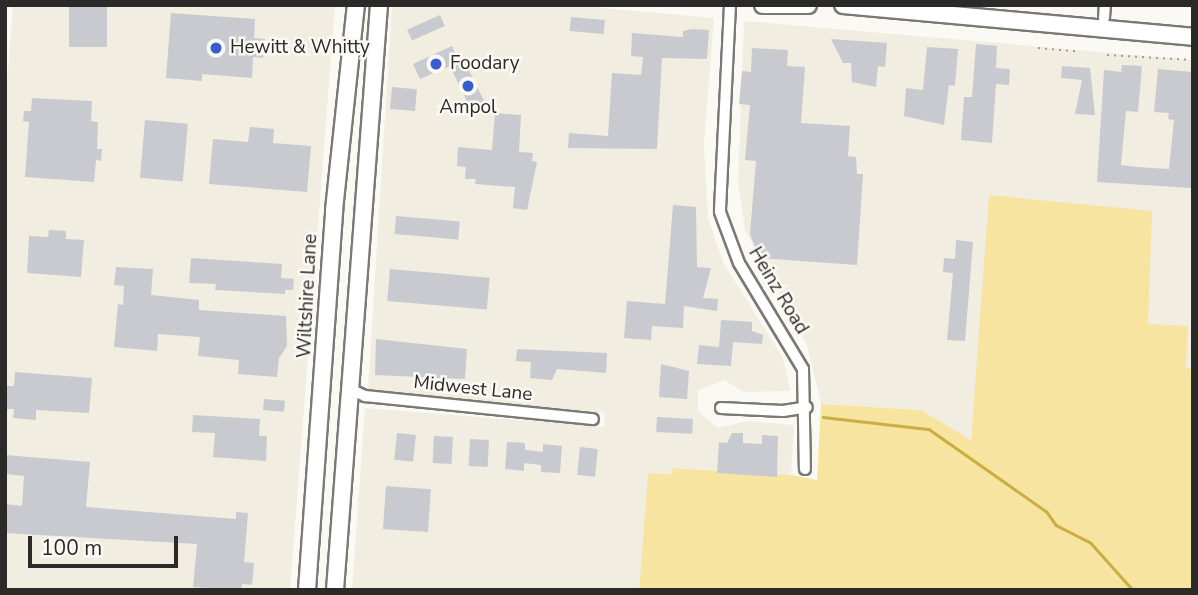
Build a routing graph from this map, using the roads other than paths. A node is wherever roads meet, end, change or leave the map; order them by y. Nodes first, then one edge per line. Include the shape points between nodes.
1 (356, 5) edge
2 (379, 5) edge
3 (730, 5) edge
4 (763, 5) edge
5 (808, 5) edge
6 (843, 5) edge
7 (1104, 17) edge
8 (1193, 26) edge
9 (1193, 37) edge
10 (372, 100) junction
11 (344, 114) junction
12 (367, 161) junction
13 (338, 176) junction
14 (323, 387) junction
15 (350, 389) junction
16 (807, 407) junction
17 (721, 408) dead end
18 (593, 419) dead end
19 (805, 469) dead end
20 (307, 590) edge
21 (335, 590) edge

1 - 11 main road, Wiltshire Lane
2 - 10 main road
3 - 16 street, Heinz Road via 720,212 739,263 803,369
4 - 5 main road
6 - 7 main road via 977,15
7 - 8 main road
7 - 9 main road
10 - 11 main road via 361,110
10 - 12 main road
11 - 13 main road, Wiltshire Lane
12 - 13 main road via 361,155 351,155
12 - 15 main road
13 - 14 main road, Wiltshire Lane
14 - 15 main road
14 - 20 main road, Wiltshire Lane
15 - 18 street, Midwest Lane via 365,396
15 - 21 main road
16 - 17 street via 783,411
16 - 19 street, Heinz Road

